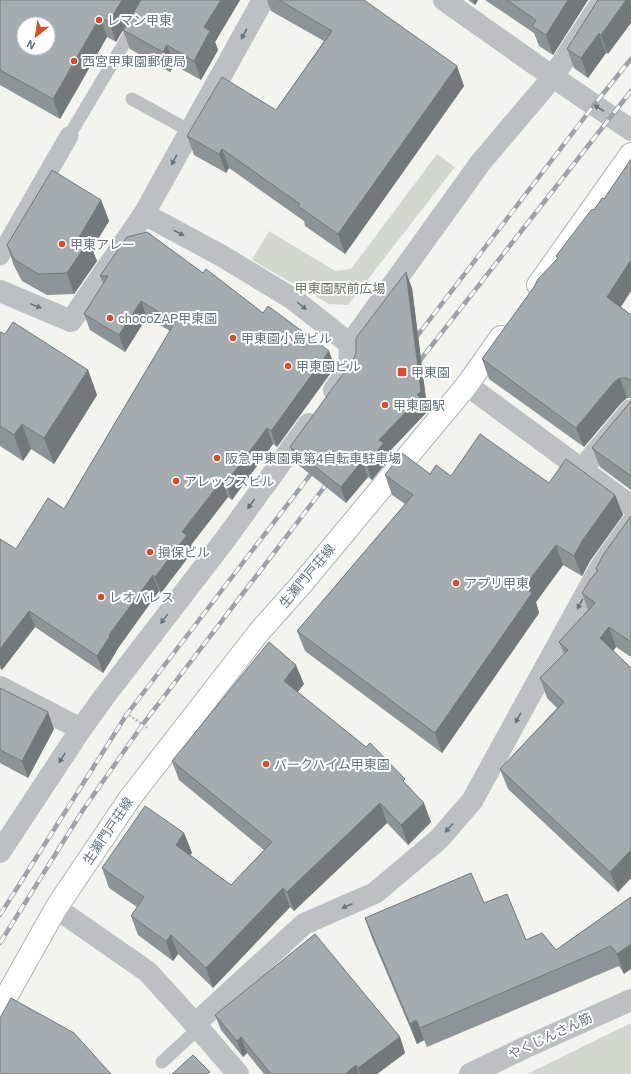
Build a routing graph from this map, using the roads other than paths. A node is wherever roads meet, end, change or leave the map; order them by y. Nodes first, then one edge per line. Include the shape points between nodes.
1 (150, 0) edge
2 (264, 0) edge
3 (444, 0) edge
4 (603, 0) edge
5 (553, 77) junction
6 (132, 99) dead end
7 (631, 130) edge
8 (190, 131) junction
9 (69, 136) joint
10 (631, 154) edge
11 (144, 214) junction
12 (0, 256) edge
13 (0, 291) edge
14 (526, 302) edge
15 (512, 321) edge
16 (350, 344) junction
17 (467, 385) junction
18 (631, 410) edge
19 (582, 470) junction
20 (631, 506) edge
21 (631, 524) edge
22 (0, 687) edge
23 (81, 729) junction
24 (2, 845) edge
25 (56, 908) junction
26 (631, 1000) edge
27 (0, 1008) edge
28 (197, 1026) junction
29 (162, 1062) dead end
30 (238, 1074) edge
31 (470, 1074) edge

1 - 9 lane
2 -> 8 street
3 - 5 street
4 - 5 street
7 -> 5 street
5 - 16 street via 481,162
6 - 8 lane
8 -> 11 street
9 - 12 street
10 - 14 main road
13 -> 11 street via 71,321
11 -> 16 street via 222,256 293,299
15 - 17 main road, 生瀬門戸荘線
16 -> 23 street via 349,369 224,541
17 - 19 street
17 - 25 main road, 生瀬門戸荘線 via 259,632 130,798
18 - 19 street
19 - 20 street
21 -> 28 street via 600,568 472,801 463,812 439,839 375,893 304,924
22 - 23 street
23 -> 24 street
25 - 27 main road, 生瀬門戸荘線
25 - 28 street via 148,972
26 - 31 street, やくじんさん筋 via 526,1046
28 - 29 lane
28 - 30 street

